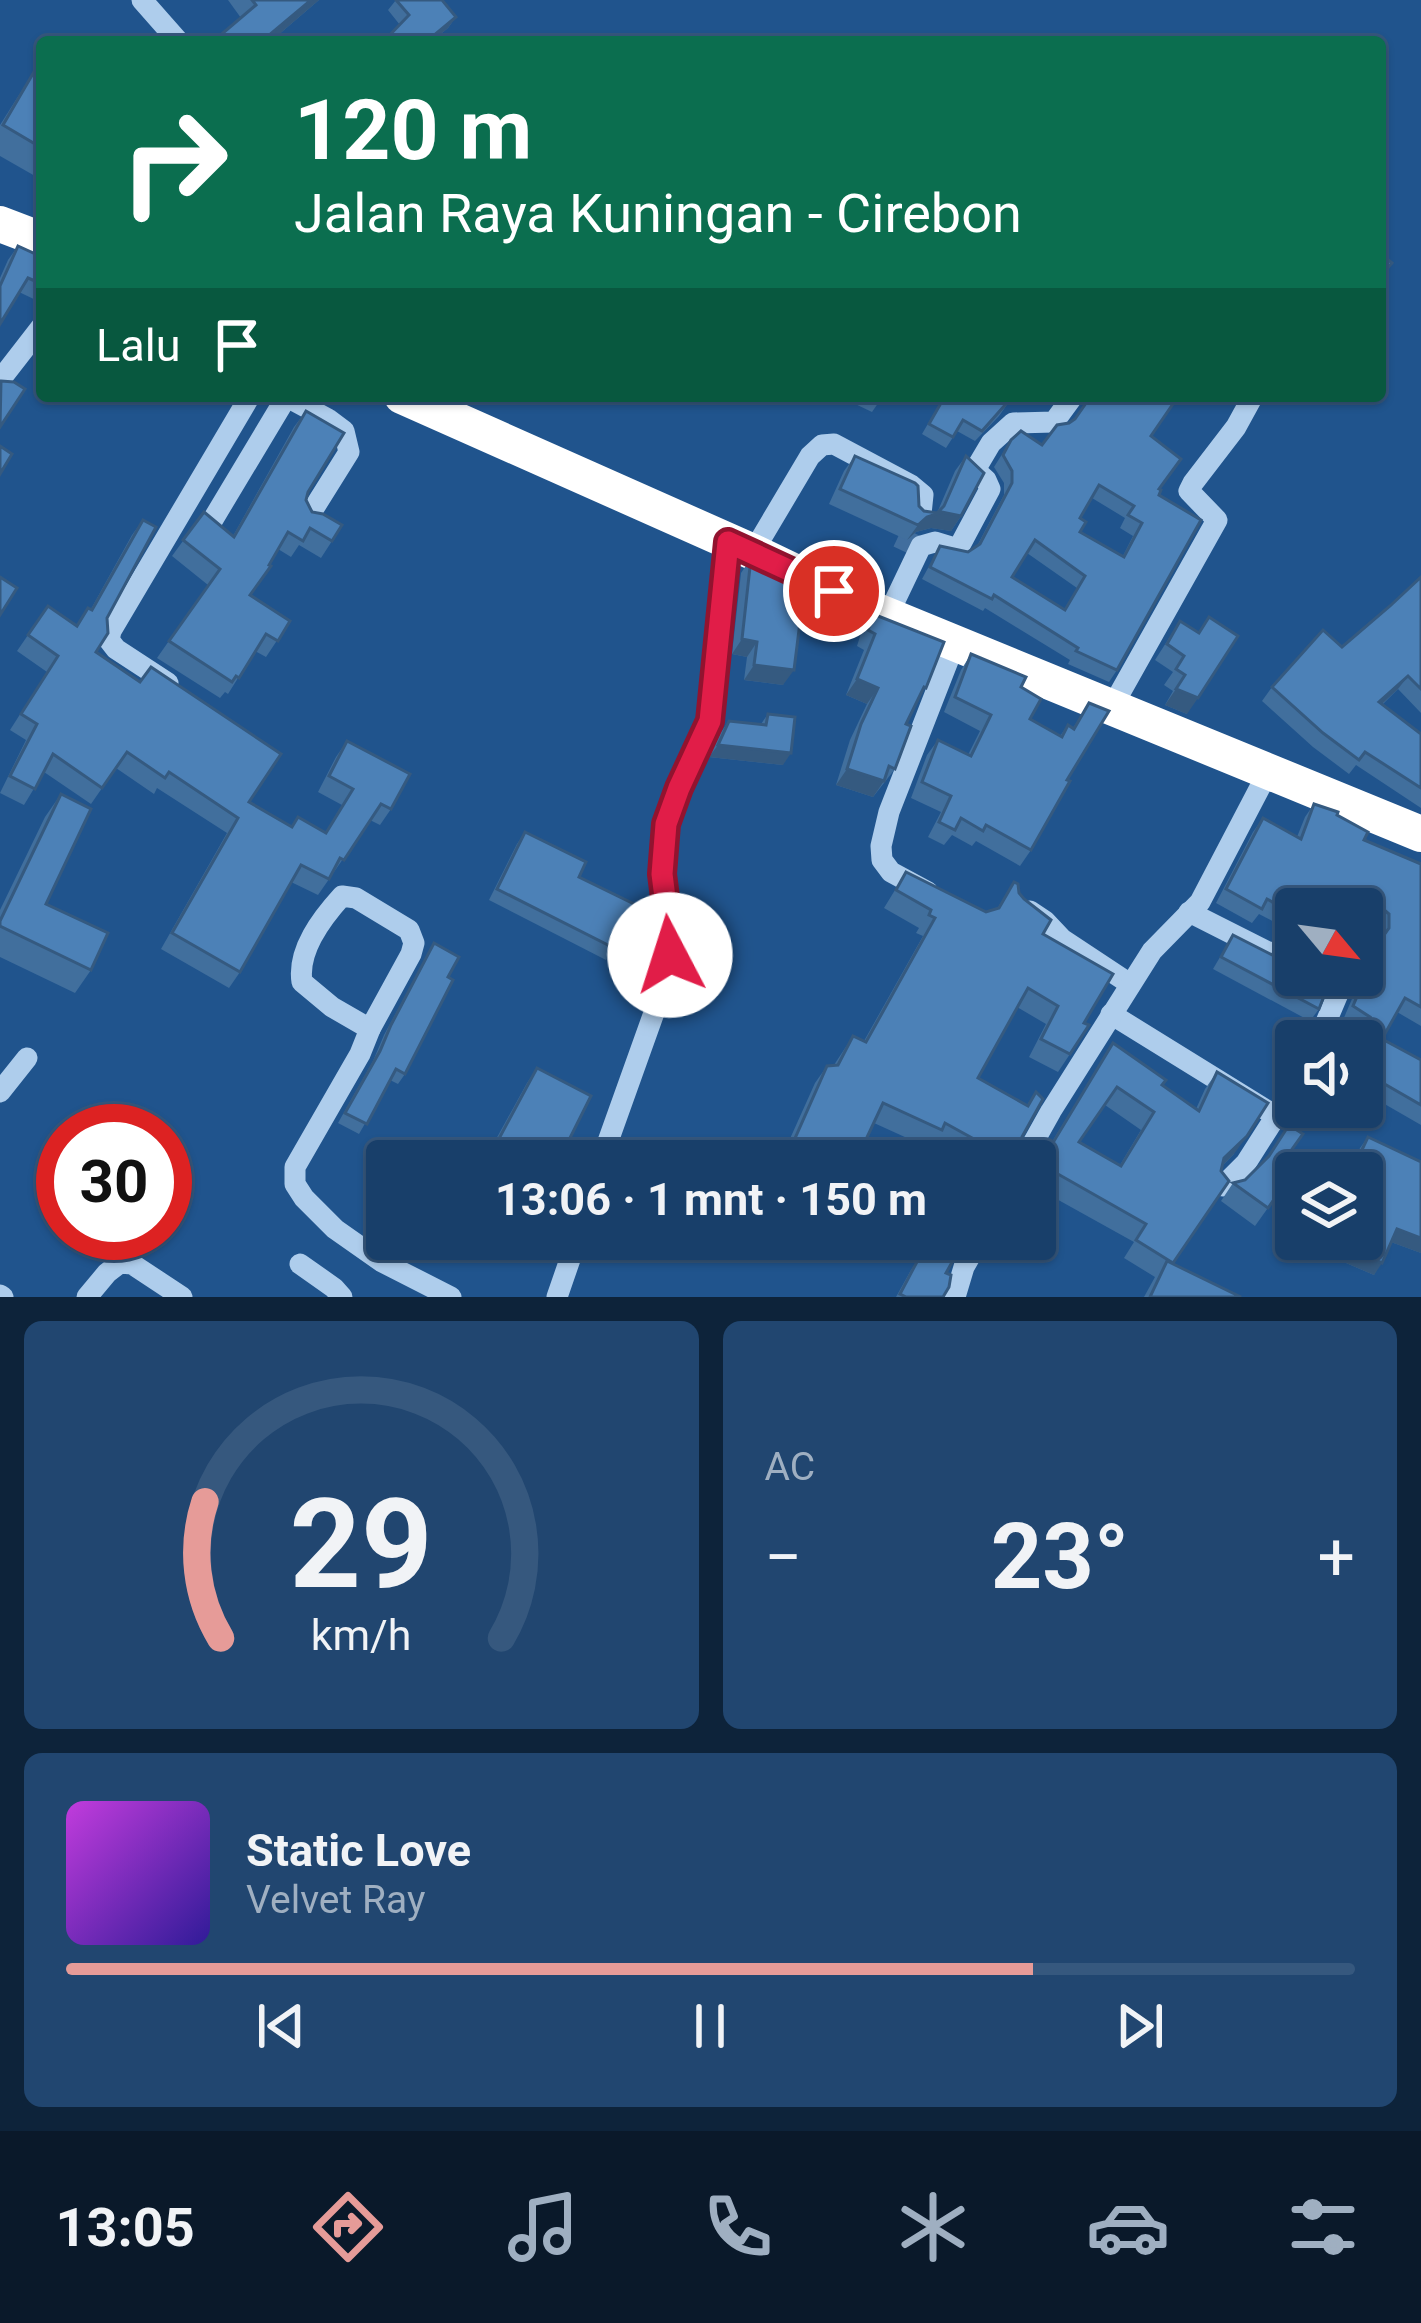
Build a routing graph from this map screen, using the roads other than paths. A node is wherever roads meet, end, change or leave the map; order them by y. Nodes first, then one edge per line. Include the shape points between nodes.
1 (142, 0) edge
2 (174, 36) edge
3 (0, 224) edge
4 (36, 238) edge
5 (36, 334) edge
6 (0, 379) edge
7 (246, 402) edge
8 (284, 402) edge
9 (296, 402) edge
10 (415, 402) edge
11 (1069, 402) edge
12 (1250, 402) edge
13 (921, 514) edge
14 (309, 516) edge
15 (212, 521) edge
16 (740, 547) junction
17 (903, 551) tunnel mouth
18 (881, 612) junction
19 (955, 643) junction
20 (191, 698) edge
21 (1112, 707) junction
22 (1268, 772) junction
23 (1421, 834) edge
24 (955, 905) edge
25 (1020, 905) edge
26 (1189, 912) junction
27 (1275, 955) edge
28 (1130, 984) junction
29 (1111, 1014) junction
30 (370, 1029) junction
31 (27, 1058) dead end
32 (2, 1085) edge
33 (1275, 1115) edge
34 (1275, 1118) edge
35 (609, 1140) edge
36 (1036, 1140) edge
37 (1222, 1186) edge
38 (570, 1260) edge
39 (968, 1260) edge
40 (300, 1264) dead end
41 (87, 1297) edge
42 (182, 1297) edge
43 (343, 1297) edge
44 (452, 1297) edge
45 (557, 1297) edge
46 (955, 1297) edge

1 - 2 street
3 - 4 highway
5 - 6 street
7 - 20 street via 109,640
8 - 15 street
9 - 14 street via 344,431 349,452
10 - 16 highway
11 - 18 street via 1054,422 1013,423 991,443 975,470 990,489 958,549 921,546
12 - 21 street via 1192,483 1189,491 1217,520
13 - 16 street via 922,495 911,485 822,445
16 - 18 highway
16 - 35 street via 710,721 666,824 670,955
17 - 18 street
18 - 19 highway
19 - 21 highway
19 - 24 street via 881,846 891,872
21 - 22 highway
22 - 23 highway
22 - 26 street
25 - 28 street
26 - 27 street
26 - 28 street
28 - 29 street
29 - 33 street
29 - 36 street
30 - 30 street via 302,982 307,947 343,896 412,936 411,954
30 - 44 street via 295,1167 295,1184 335,1229
31 - 32 street
34 - 37 street
38 - 45 street
39 - 46 street
40 - 43 street
41 - 42 street via 120,1263

